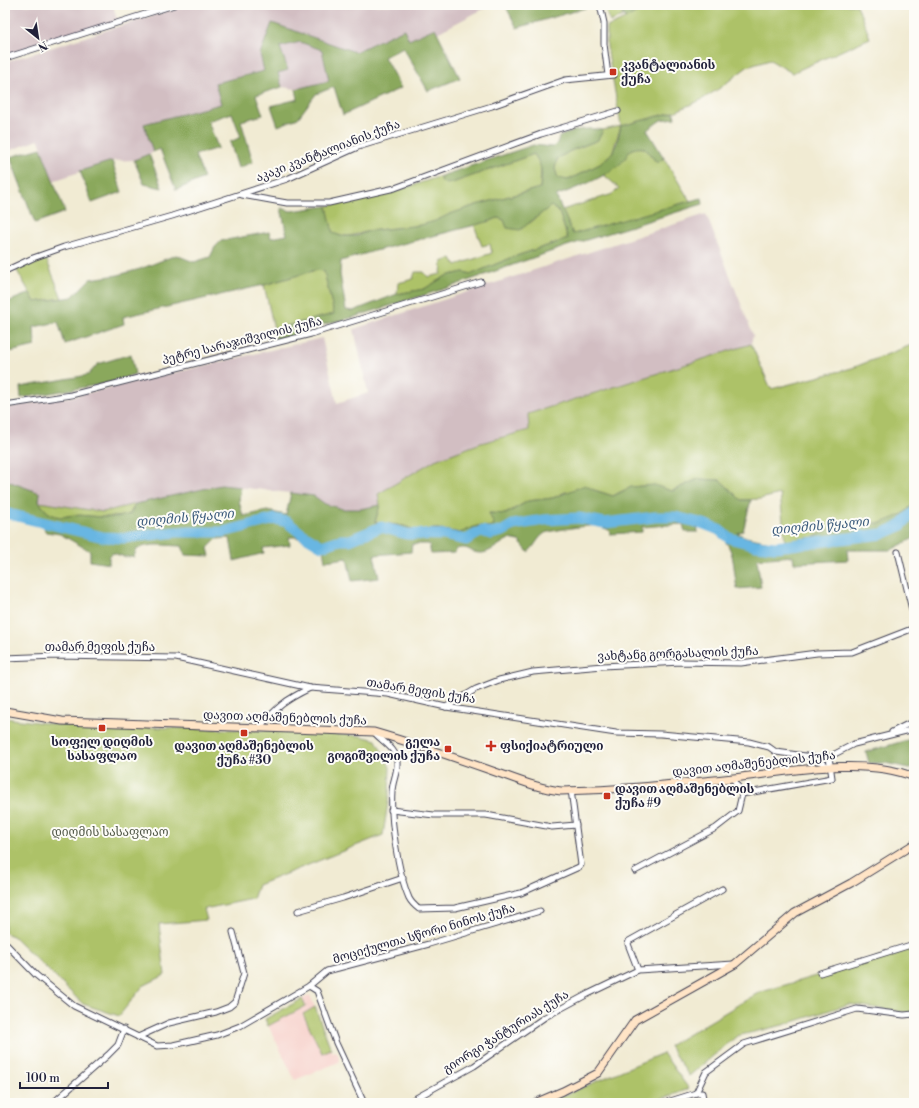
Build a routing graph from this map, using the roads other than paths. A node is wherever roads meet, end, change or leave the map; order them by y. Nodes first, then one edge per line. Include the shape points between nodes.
1 (174, 5) edge
2 (600, 5) edge
3 (5, 58) edge
4 (608, 74) junction
5 (614, 75) dead end
6 (618, 111) dead end
7 (240, 194) junction
8 (5, 271) edge
9 (481, 282) dead end
10 (5, 405) edge
11 (898, 552) dead end
12 (914, 618) edge
13 (914, 628) edge
14 (5, 658) edge
15 (310, 688) junction
16 (446, 707) junction
17 (5, 711) edge
18 (914, 720) edge
19 (259, 728) junction
20 (914, 729) edge
21 (374, 732) junction
22 (885, 737) junction
23 (830, 768) junction
24 (914, 777) edge
25 (733, 778) junction
26 (571, 790) junction
27 (742, 794) junction
28 (391, 810) junction
29 (576, 825) junction
30 (914, 844) edge
31 (635, 872) dead end
32 (403, 878) junction
33 (722, 889) dead end
34 (298, 911) dead end
35 (540, 911) dead end
36 (233, 932) dead end
37 (5, 943) edge
38 (914, 944) edge
39 (735, 964) junction
40 (638, 970) junction
41 (820, 973) dead end
42 (309, 986) junction
43 (914, 1014) edge
44 (124, 1029) junction
45 (138, 1037) junction
46 (696, 1093) junction
47 (53, 1103) edge
48 (364, 1103) edge
49 (407, 1103) edge
50 (535, 1103) edge
51 (664, 1103) edge
52 (704, 1103) edge

1 - 3 street
2 - 4 street via 604,22
4 - 5 street, აკაკი კვანტალიანის ქუჩა
4 - 7 street, აკაკი კვანტალიანის ქუჩა via 565,80 492,106 400,133 358,147 288,180
6 - 7 street via 540,134 396,188 329,203 287,203
7 - 8 street, აკაკი კვანტალიანის ქუჩა via 64,247
9 - 10 street, პეტრე სარაჯიშვილის ქუჩა via 311,334 71,395
11 - 12 street
13 - 16 street, ვახტანგ გორგასალის ქუჩა via 852,652 817,653 741,663 681,662 533,672 476,689
14 - 15 street, თამარ მეფის ქუჩა via 176,658
15 - 16 street, თამარ მეფის ქუჩა via 388,694
15 - 19 street via 290,697 277,707
16 - 23 street, თამარ მეფის ქუჩა via 616,733 661,734 749,742 769,747 776,752 813,757
17 - 19 street, დავით აღმაშენებლის ქუჩა via 62,720
18 - 22 street
19 - 21 street, დავით აღმაშენებლის ქუჩა
20 - 22 street
21 - 26 street, დავით აღმაშენებლის ქუჩა via 550,790
21 - 28 street via 379,739 388,744 397,762
22 - 23 street via 854,744 828,757
23 - 24 street, დავით აღმაშენებლის ქუჩა via 853,766 903,772
23 - 25 street, დავით აღმაშენებლის ქუჩა
23 - 27 street via 832,778
25 - 26 street, დავით აღმაშენებლის ქუჩა
25 - 27 street
26 - 29 street
27 - 31 street via 738,811 716,828
28 - 29 street via 434,815 486,815 552,827
28 - 32 street
29 - 32 street via 580,866 521,893 455,908 419,909 409,899
30 - 39 street via 851,883 795,913
32 - 34 street
33 - 40 street via 629,941 628,945
35 - 42 street, მოციქულთა სწორი ნინოს ქუჩა via 327,971
36 - 45 street via 244,973 235,1002 216,1012 169,1023
37 - 44 street, მოციქულთა სწორი ნინოს ქუჩა via 36,975 74,1006
38 - 41 street
39 - 40 street, გიორგი ჭანტურიას ქუჩა
39 - 50 street via 635,1020 598,1073
40 - 49 street, გიორგი ჭანტურიას ქუჩა via 545,1017 474,1066
42 - 45 street, მოციქულთა სწორი ნინოს ქუჩა via 253,1019 217,1034 173,1045 157,1046
42 - 48 street via 317,991 336,1043
43 - 46 street via 857,1010 744,1044 706,1072
44 - 45 street, მოციქულთა სწორი ნინოს ქუჩა
44 - 47 street via 118,1045
46 - 51 street
46 - 52 street via 702,1094

